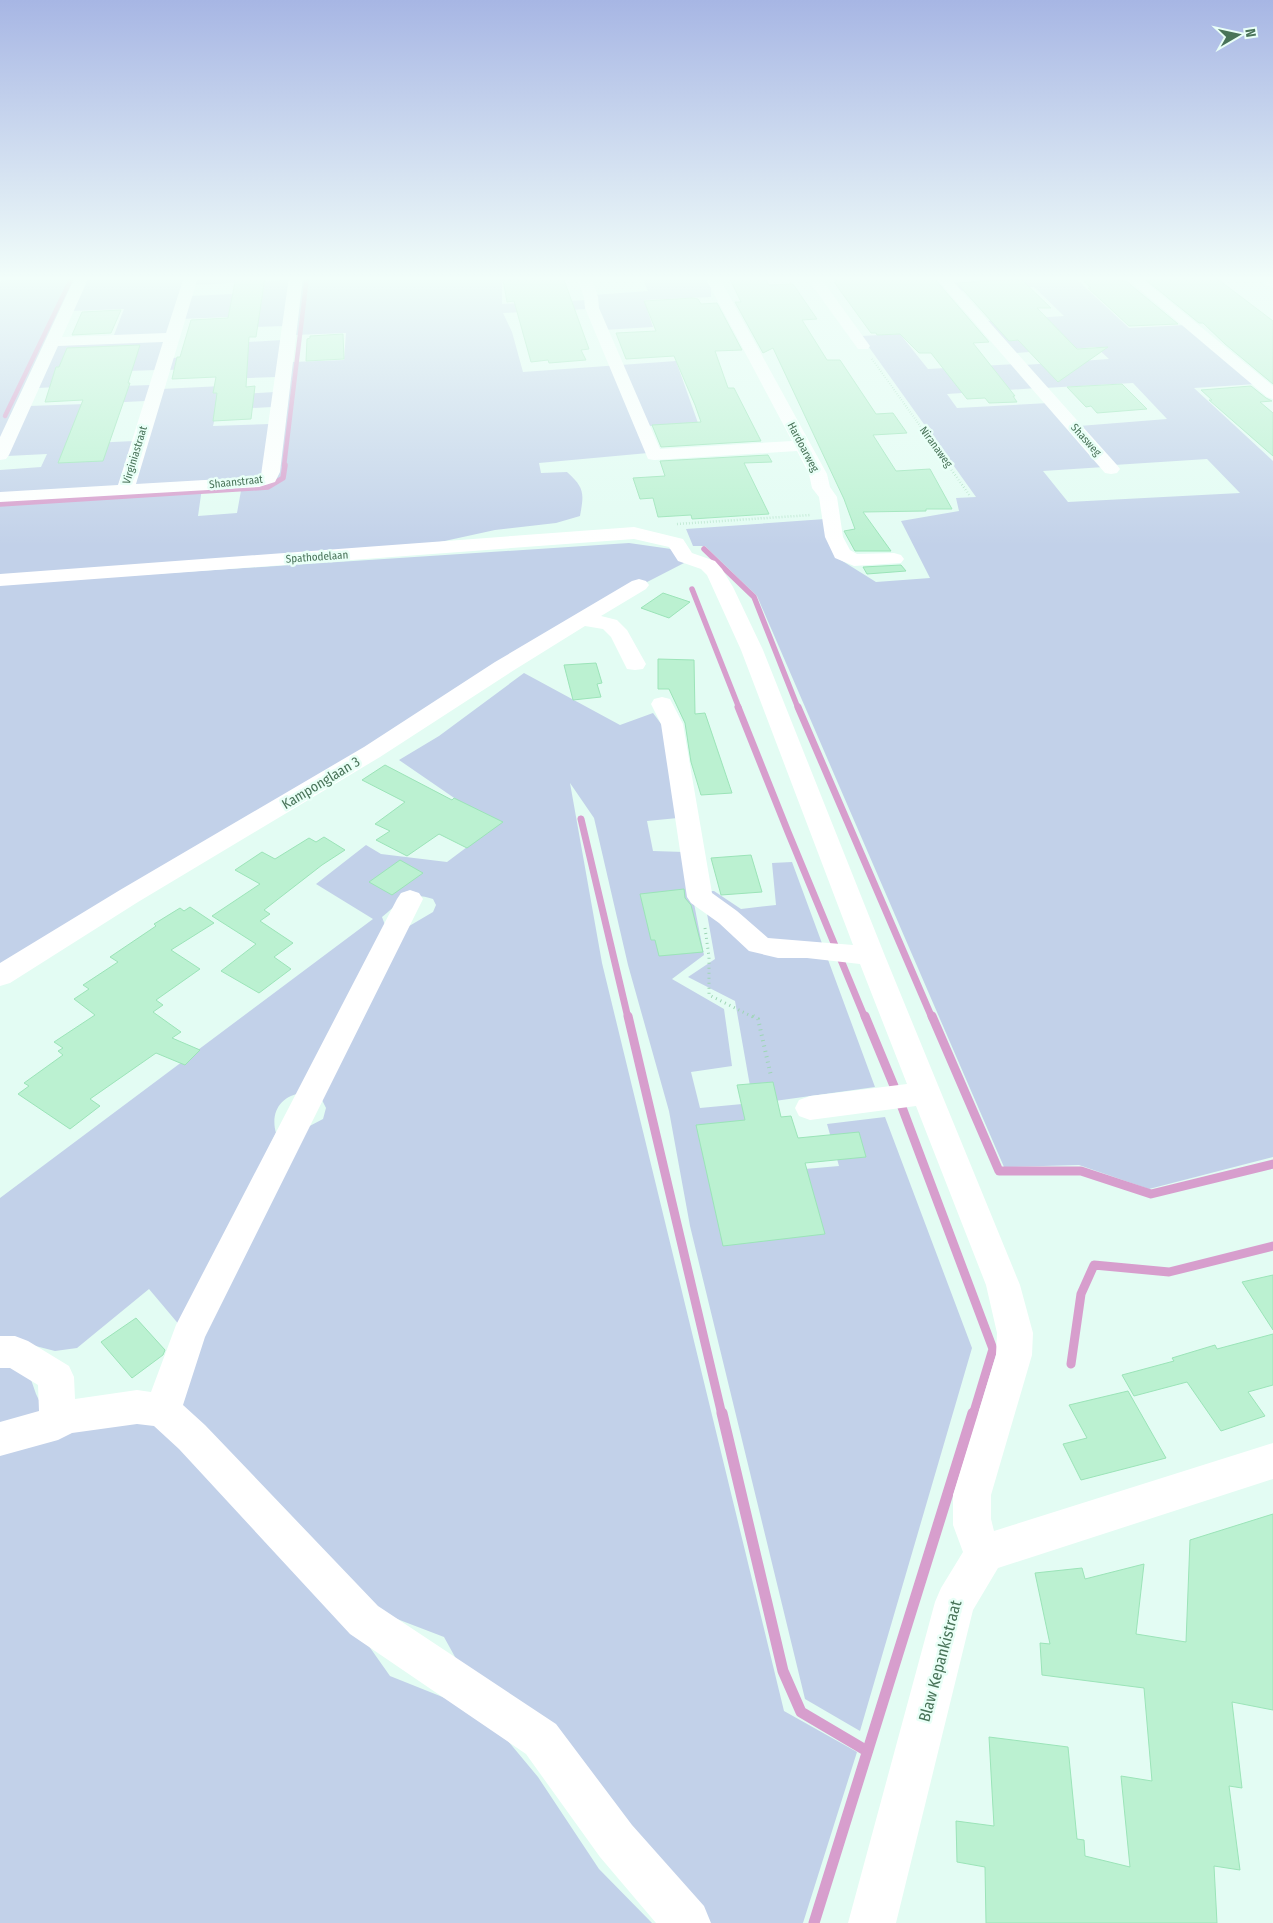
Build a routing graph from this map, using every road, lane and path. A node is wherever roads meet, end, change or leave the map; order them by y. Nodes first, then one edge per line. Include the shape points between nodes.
1 (38, 367) edge
2 (163, 367) edge
3 (284, 367) edge
4 (617, 367) edge
5 (761, 367) edge
6 (878, 367) edge
7 (1021, 367) edge
8 (1240, 367) edge
9 (1273, 394) edge
10 (8, 421) edge
11 (802, 446) junction
12 (0, 455) edge
13 (1111, 468) dead end
14 (125, 490) junction
15 (970, 496) dead end
16 (0, 497) edge
17 (831, 513) junction
18 (634, 533) junction
19 (894, 559) dead end
20 (0, 580) edge
21 (639, 585) dead end
22 (584, 620) junction
23 (635, 664) dead end
24 (662, 704) dead end
25 (700, 897) junction
26 (410, 899) dead end
27 (871, 956) junction
28 (0, 976) edge
29 (771, 1076) dead end
30 (920, 1094) junction
31 (810, 1108) dead end
32 (0, 1352) edge
33 (163, 1410) junction
34 (58, 1418) junction
35 (0, 1439) edge
36 (1273, 1461) edge
37 (985, 1553) junction
38 (688, 1923) edge
39 (872, 1923) edge

1 - 10 street
2 - 14 street, Virginiastraat
3 - 14 street, Shaanstraat via 269,478 259,482
4 - 11 street via 654,455
5 - 11 street, Hardoarweg
6 - 15 path, Niranaweg
7 - 13 street, Shasweg
8 - 9 street
10 - 12 street
11 - 17 street, Hardoarweg via 828,497
14 - 16 street, Shaanstraat
17 - 18 path via 681,523
17 - 19 street, Hardoarweg via 834,537 842,554 854,560
18 - 20 street, Spathodelaan
18 - 27 street, Spathodelaan via 676,543 685,557 708,565 724,587 752,650
21 - 22 street, Kamponglaan 3
22 - 23 street via 610,624 620,634
22 - 28 street, Kamponglaan 3
24 - 25 street via 672,724
25 - 27 street via 759,945
25 - 29 path via 709,957 709,995 758,1019
26 - 33 street via 188,1336
27 - 30 street
30 - 31 street
30 - 37 street via 1003,1285 1015,1333 1014,1355 972,1495 970,1515 973,1533
32 - 34 street via 15,1352 56,1376
33 - 34 street via 137,1407
33 - 38 street via 364,1620 541,1739 616,1842
34 - 35 street via 58,1423
36 - 37 street
37 - 39 street, Blaw Kepankistraat via 955,1602

